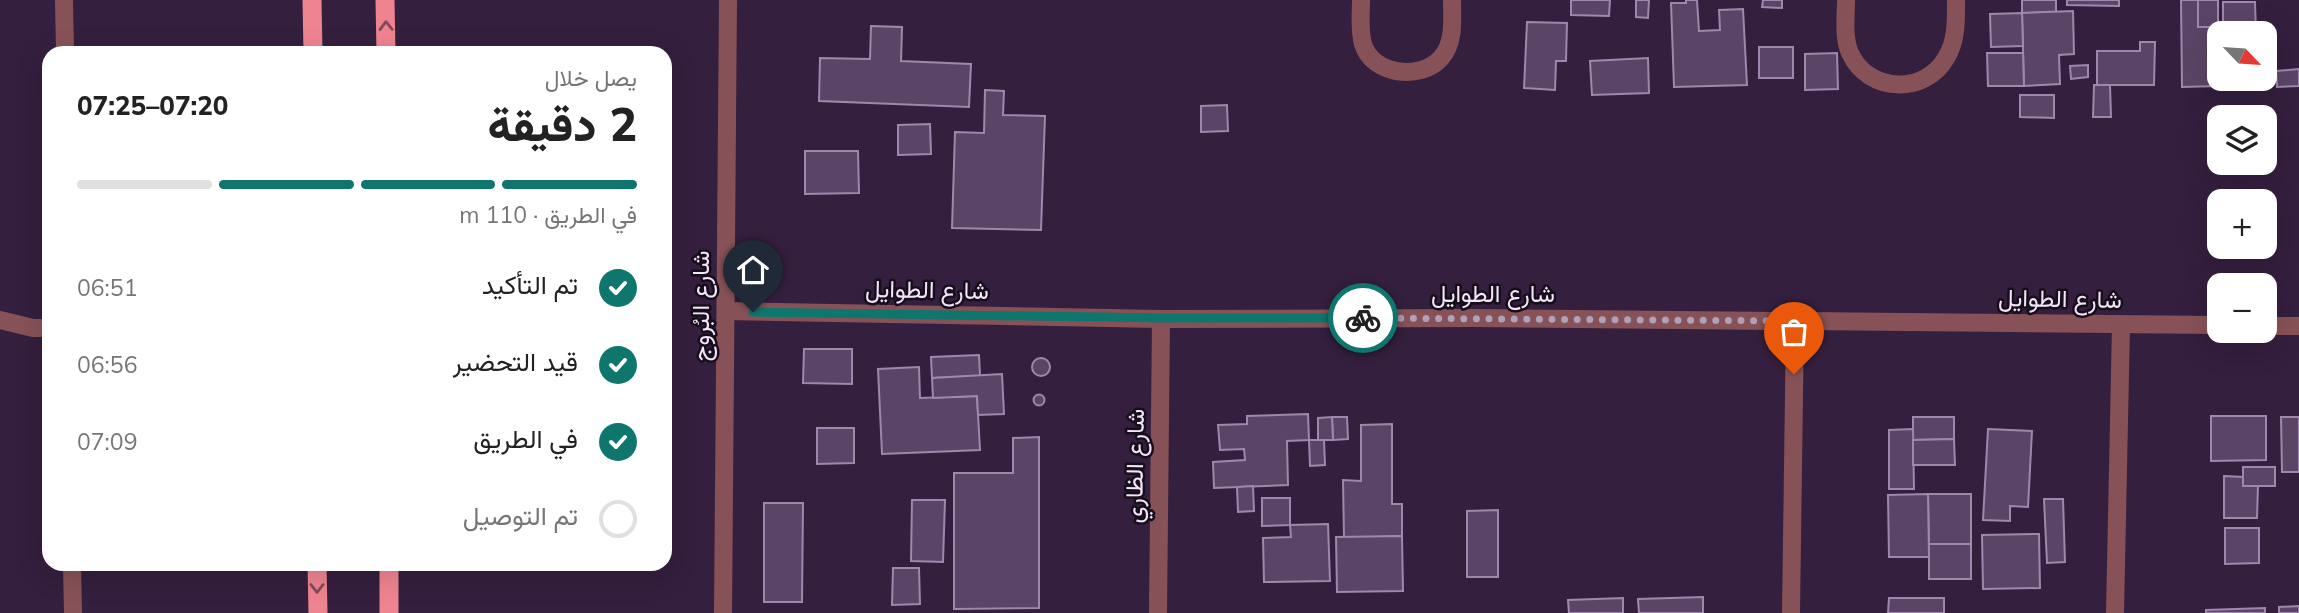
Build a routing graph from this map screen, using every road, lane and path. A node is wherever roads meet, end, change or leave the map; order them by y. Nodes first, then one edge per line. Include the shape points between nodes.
1 (64, 0) edge
2 (312, 0) edge
3 (385, 0) edge
4 (728, 0) edge
5 (1361, 0) edge
6 (1452, 0) edge
7 (1846, 0) edge
8 (1956, 0) edge
9 (65, 46) edge
10 (313, 46) edge
11 (386, 46) edge
12 (726, 311) junction
13 (1161, 318) junction
14 (0, 320) edge
15 (1795, 321) junction
16 (2121, 325) junction
17 (2207, 326) edge
18 (2277, 326) edge
19 (2299, 326) edge
20 (42, 328) edge
21 (72, 571) edge
22 (317, 571) edge
23 (389, 571) edge
24 (73, 613) edge
25 (318, 613) edge
26 (389, 613) edge
27 (723, 613) edge
28 (1158, 613) edge
29 (1791, 613) edge
30 (2115, 613) edge

1 - 9 street
2 - 10 highway
11 -> 3 highway
4 - 12 street, شارع البُروج
5 - 6 street via 1361,30 1368,55 1385,69 1420,71 1442,58 1449,46
7 - 8 street via 1845,38 1850,54 1873,78 1889,85 1906,85 1937,71 1947,57 1956,25
12 - 13 street, شارع الطوايل
12 - 27 street, شارع البُروج
13 - 15 street, شارع الطوايل
13 - 28 street, شارع الظاري
14 - 20 street
15 - 16 street, شارع الطوايل
15 - 29 street
16 - 17 street, شارع الطوايل
16 - 30 street
18 - 19 street
21 - 24 street
22 -> 25 highway
23 - 26 highway

